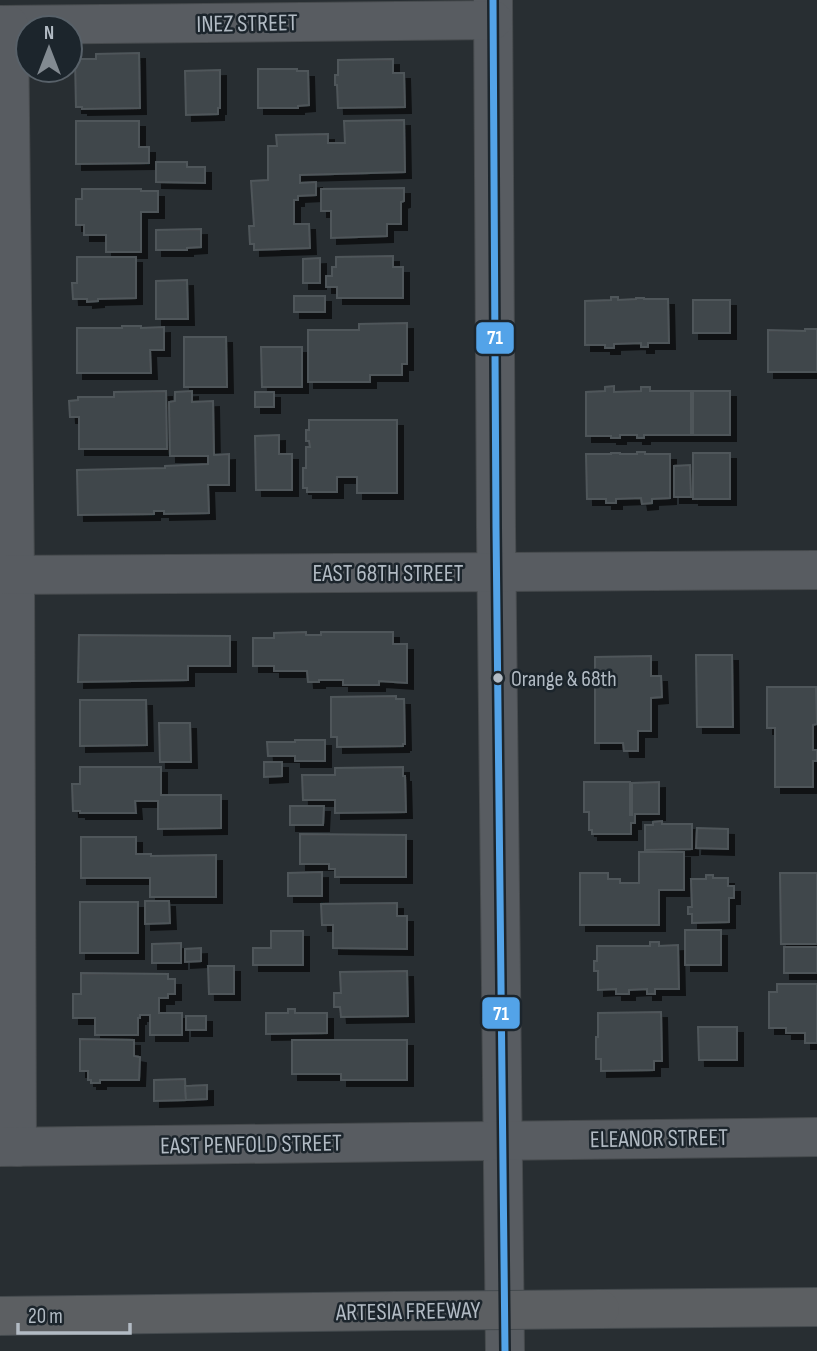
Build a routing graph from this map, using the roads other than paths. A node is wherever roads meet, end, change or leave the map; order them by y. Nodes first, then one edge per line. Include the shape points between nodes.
1 (493, 10) edge
2 (5, 25) edge
3 (817, 570) edge
4 (496, 572) junction
5 (8, 575) edge
6 (817, 1137) edge
7 (502, 1140) junction
8 (8, 1147) edge
9 (817, 1307) edge
10 (0, 1316) edge
11 (505, 1351) edge

1 - 2 street, INEZ STREET
1 - 4 street
2 - 5 street
3 - 4 street, EAST 68TH STREET
4 - 5 street, EAST 68TH STREET
4 - 7 street
5 - 8 street
6 - 7 street, ELEANOR STREET
7 - 8 street, EAST PENFOLD STREET
7 - 11 street
9 - 10 highway, ARTESIA FREEWAY, bridge

